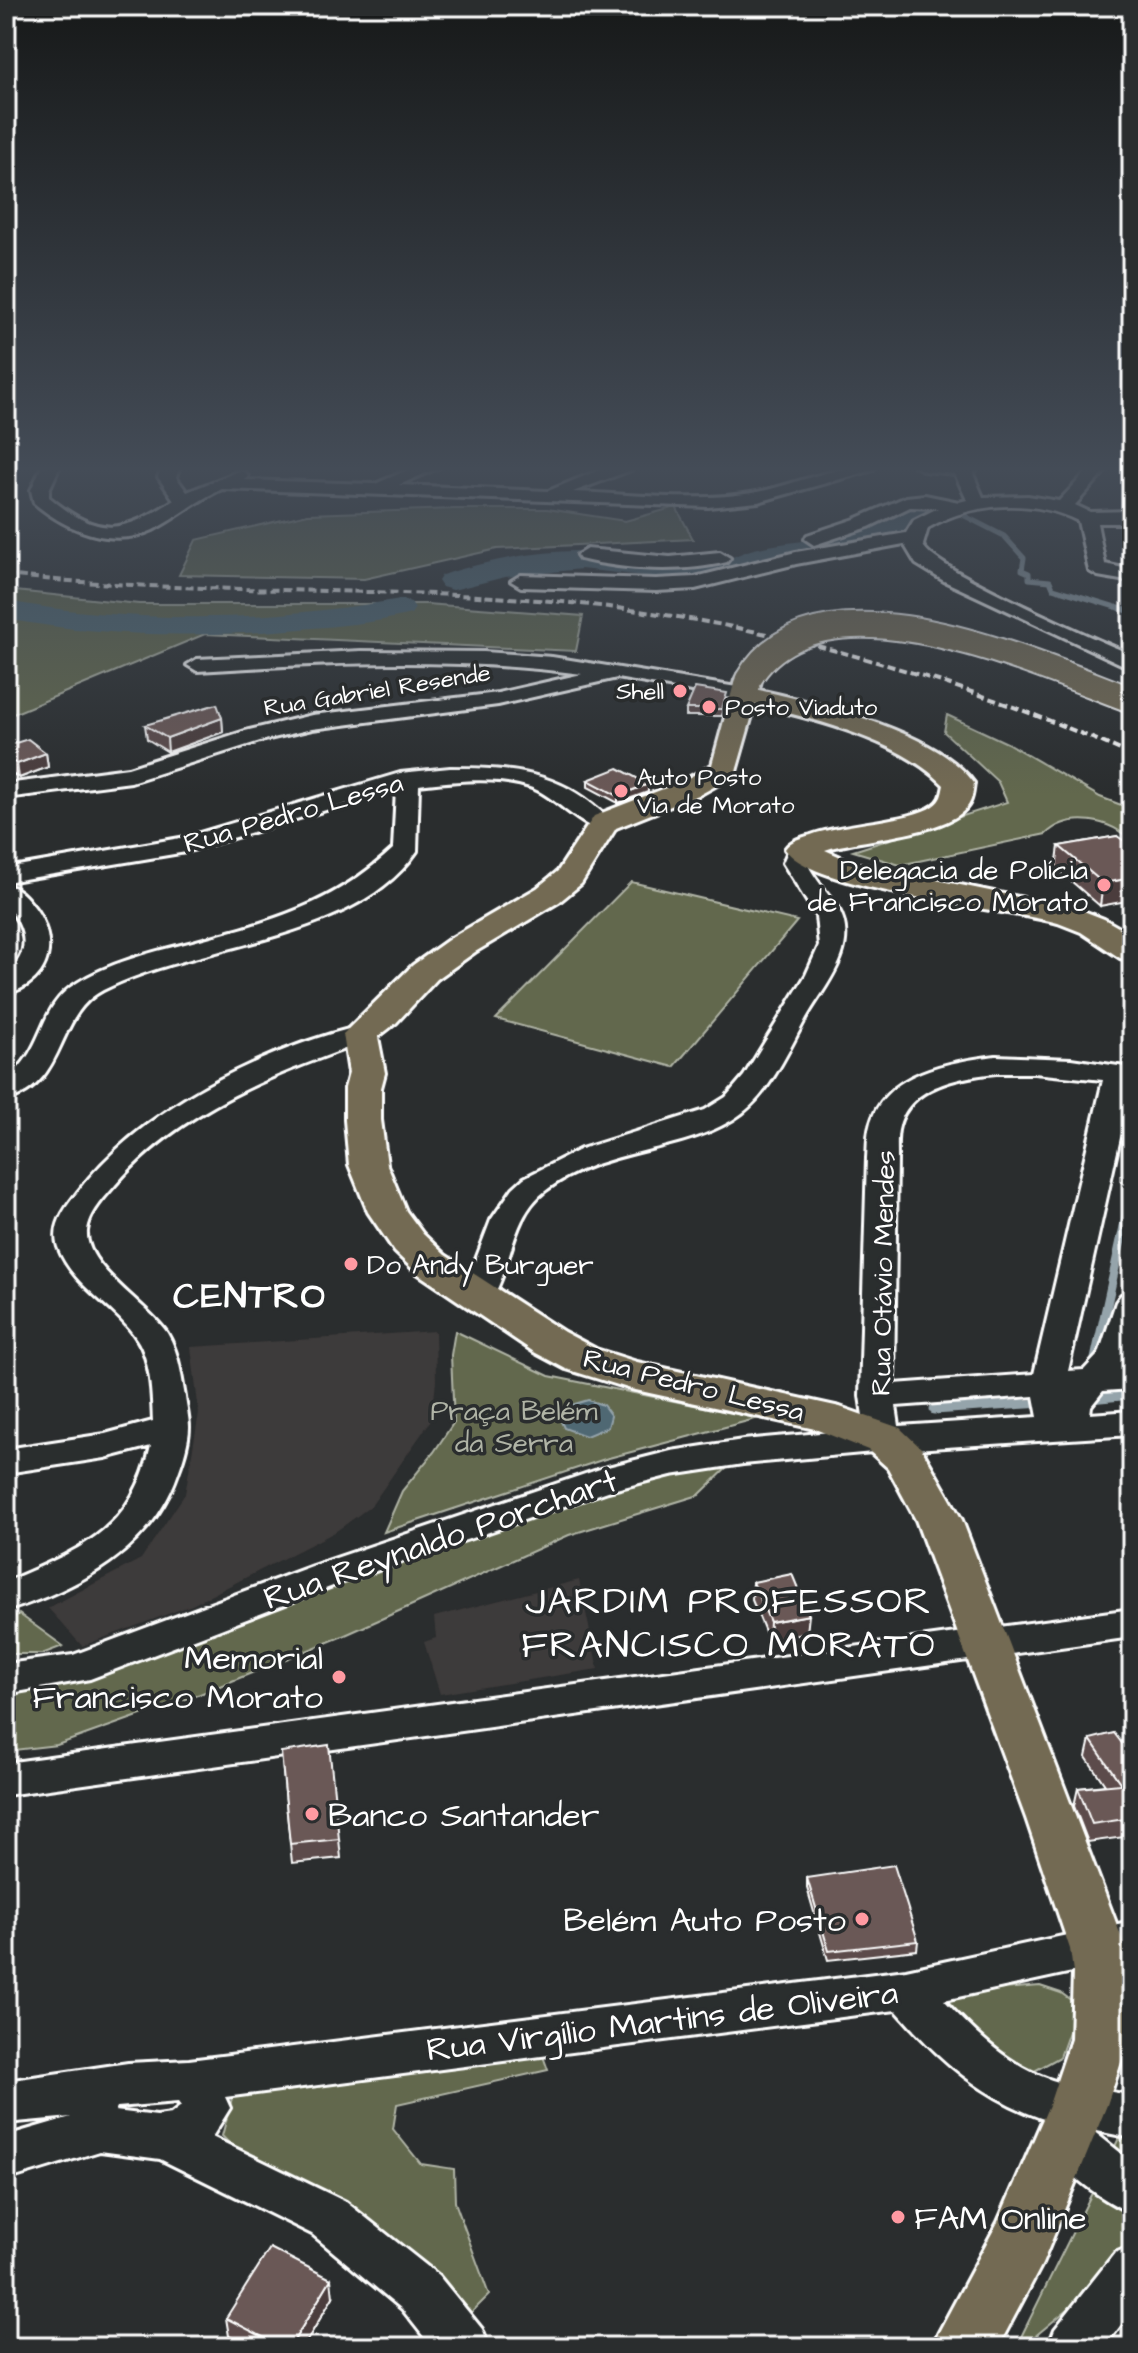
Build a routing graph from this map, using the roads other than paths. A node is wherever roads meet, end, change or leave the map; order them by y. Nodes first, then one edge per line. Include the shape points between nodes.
1 (724, 576) edge
2 (949, 576) edge
3 (521, 581) dead end
4 (1130, 660) edge
5 (197, 665) dead end
6 (617, 672) junction
7 (745, 687) junction
8 (1132, 700) edge
9 (408, 778) junction
10 (6, 791) edge
11 (603, 825) junction
12 (800, 849) junction
13 (6, 875) edge
14 (6, 892) edge
15 (1132, 951) edge
16 (6, 986) edge
17 (360, 1034) junction
18 (297, 1056) junction
19 (367, 1073) junction
20 (1125, 1075) edge
21 (6, 1091) edge
22 (478, 1296) junction
23 (1132, 1302) edge
24 (1132, 1378) edge
25 (1095, 1380) junction
26 (1048, 1384) junction
27 (880, 1418) junction
28 (1132, 1423) edge
29 (173, 1428) junction
30 (1065, 1428) junction
31 (6, 1461) edge
32 (6, 1597) edge
33 (1132, 1623) edge
34 (984, 1645) junction
35 (6, 1679) edge
36 (6, 1779) edge
37 (1115, 1944) edge
38 (906, 1989) junction
39 (1116, 2022) edge
40 (189, 2081) junction
41 (6, 2102) edge
42 (101, 2110) junction
43 (1091, 2120) edge
44 (161, 2136) junction
45 (6, 2158) edge
46 (1132, 2191) edge
47 (1132, 2270) edge
48 (464, 2347) edge
49 (963, 2347) edge
50 (1073, 2347) edge

1 - 3 street via 656,585
2 - 4 street
5 - 6 street via 390,656
6 - 7 street
6 - 10 street, Rua Gabriel Resende via 498,699 312,722 131,775
7 - 8 main road, bridge via 758,661 790,640 877,627 951,636
7 - 11 main road via 725,769
7 - 12 main road via 876,734 940,764 959,783 956,801 924,821 842,834
9 - 11 street, Rua Pedro Lessa via 472,774 532,781 570,798
9 - 13 street, Rua Pedro Lessa via 359,788 191,843
9 - 21 street via 405,851 369,884 314,914 94,983 57,1019 45,1057
11 - 17 main road via 570,877 425,972
12 - 15 main road via 841,869 1097,926
12 - 22 street via 795,863 801,879 828,911 831,953 736,1103 679,1130 571,1162 532,1185 510,1213
14 - 16 street via 38,929 31,963
17 - 18 street
17 - 19 main road, Rua Pedro Lessa
18 - 19 street via 344,1061
18 - 29 street via 241,1079 171,1120 114,1164 76,1216 71,1234 75,1253 151,1333 163,1360
19 - 22 main road, Rua Pedro Lessa via 363,1120 368,1165 387,1212 431,1264
20 - 26 street
20 - 27 street, Rua Otávio Mendes via 1023,1063 981,1064 906,1091 886,1121 882,1158
22 - 27 main road, Rua Pedro Lessa via 581,1359 631,1375 825,1417
23 - 25 street via 1114,1358
24 - 25 street
25 - 26 street
25 - 30 street via 1074,1403
26 - 27 street
26 - 30 street
27 - 30 street
27 - 34 main road via 939,1520
27 - 35 street, Rua Reynaldo Porchart via 600,1481 325,1575 76,1669
28 - 30 street
29 - 31 street via 105,1446
29 - 32 street via 157,1490 136,1525 91,1558
33 - 34 street
34 - 36 street
34 - 37 main road
37 - 38 street, Rua Virgílio Martins de Oliveira
37 - 39 main road
38 - 40 street, Rua Virgílio Martins de Oliveira
38 - 43 street via 991,2072
39 - 43 main road
40 - 42 street, Rua Virgílio Martins de Oliveira via 128,2084
40 - 44 street via 207,2108 198,2124
41 - 42 street
42 - 44 street via 144,2139
42 - 45 street
43 - 46 street
43 - 49 main road
44 - 48 street via 329,2218 420,2292
47 - 50 street

